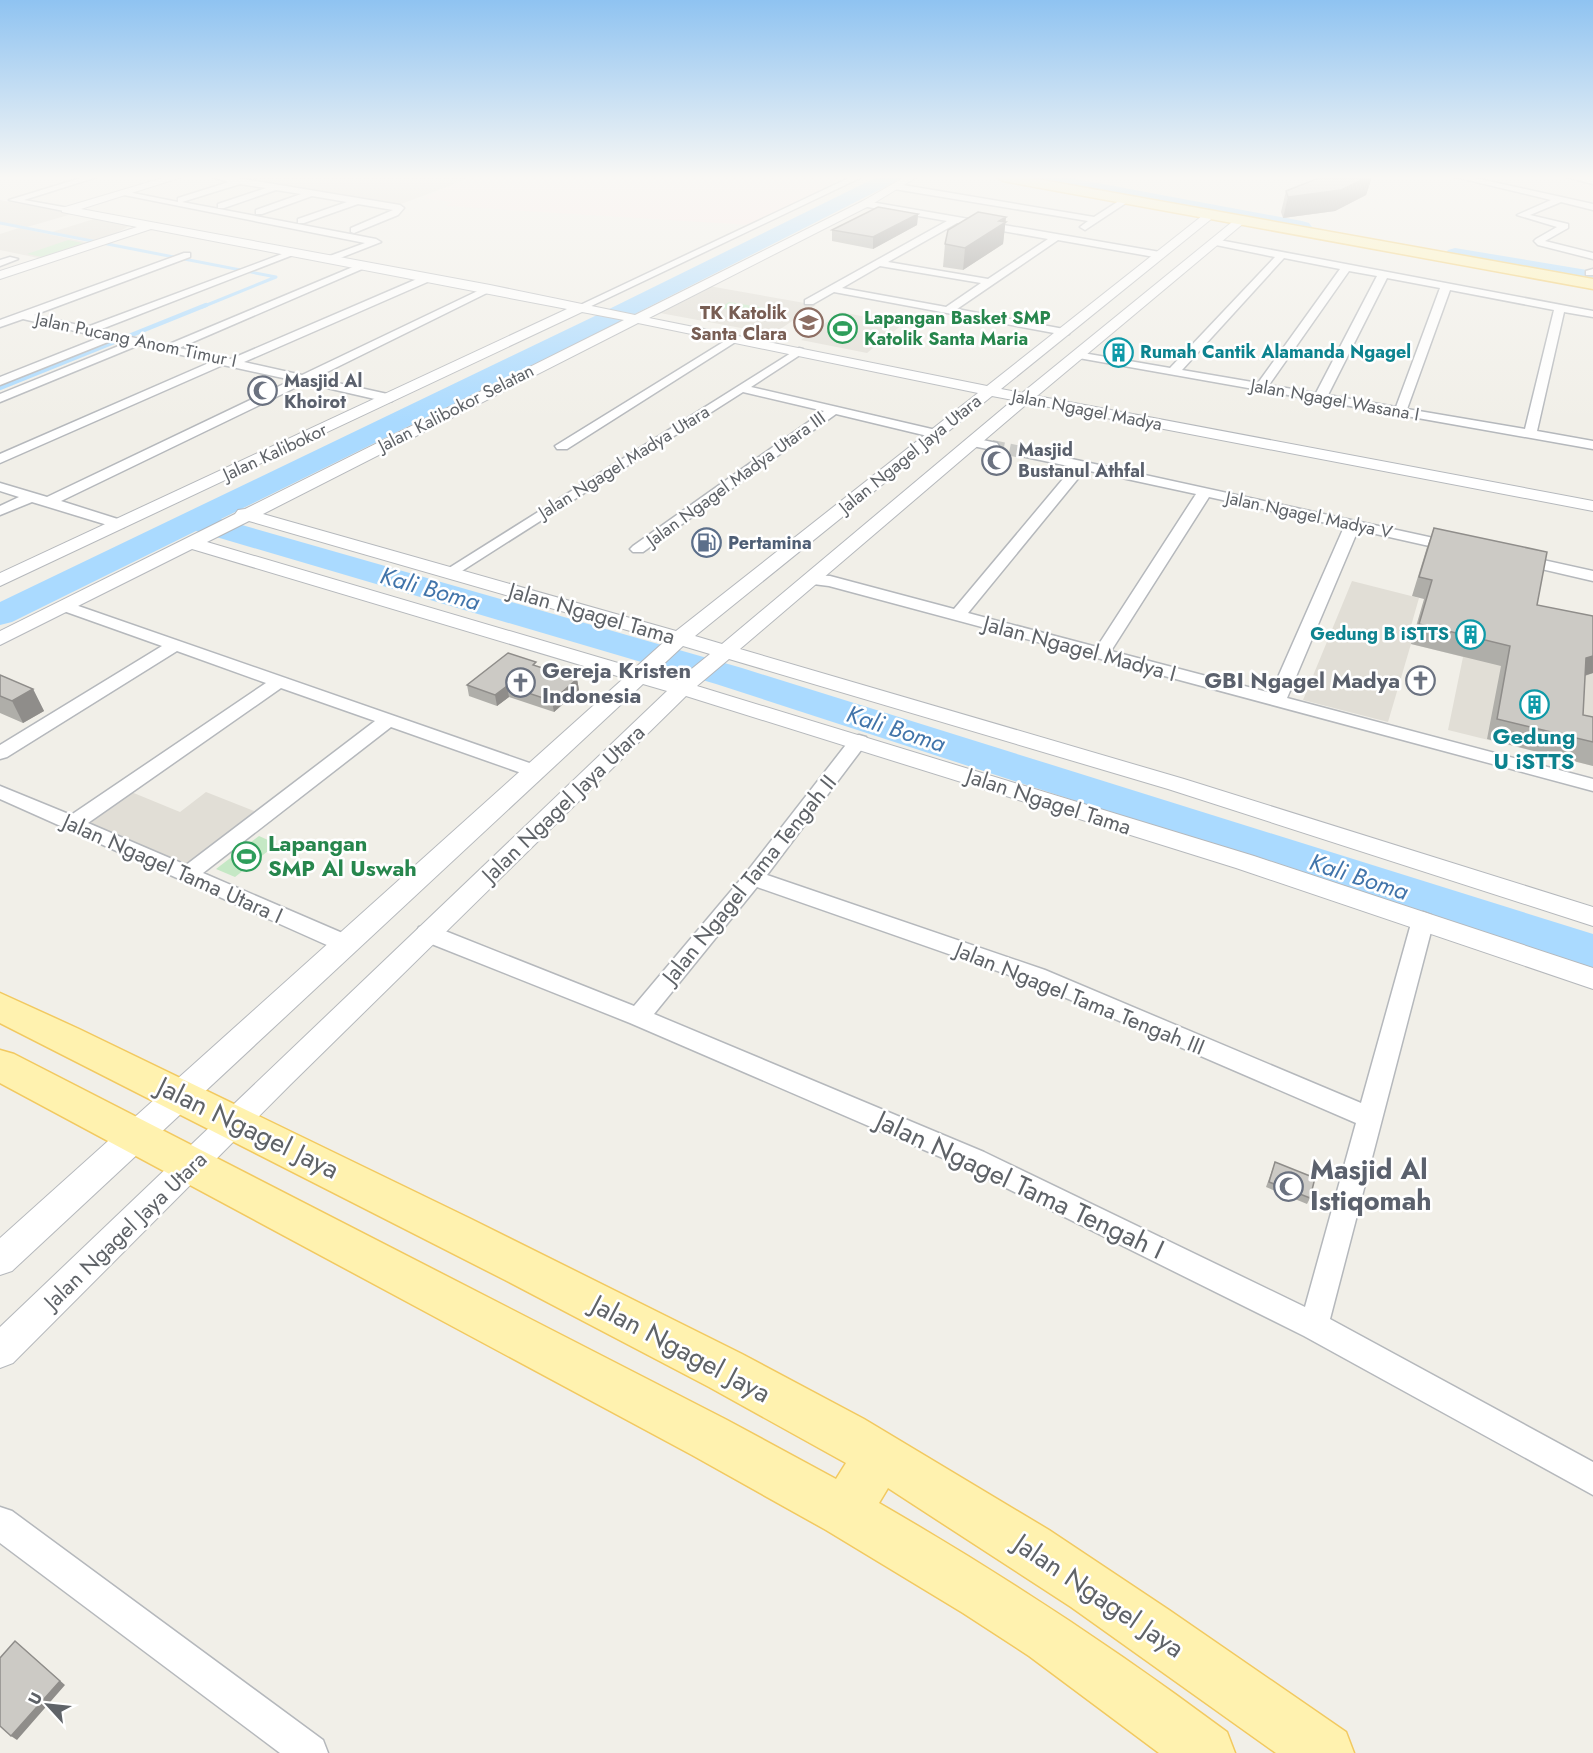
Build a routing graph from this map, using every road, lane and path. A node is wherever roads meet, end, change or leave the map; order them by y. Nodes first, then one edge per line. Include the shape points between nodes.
1 (13, 259) dead end
2 (51, 259) edge
3 (176, 259) edge
4 (278, 259) edge
5 (330, 259) edge
6 (691, 259) edge
7 (751, 259) edge
8 (886, 259) edge
9 (1028, 259) edge
10 (1155, 259) edge
11 (1194, 259) edge
12 (1278, 259) edge
13 (1296, 259) edge
14 (1484, 259) edge
15 (1500, 259) edge
16 (0, 263) edge
17 (879, 263) junction
18 (364, 266) junction
19 (1346, 268) junction
20 (0, 275) edge
21 (1383, 275) junction
22 (1592, 276) edge
23 (428, 278) junction
24 (990, 282) junction
25 (1446, 287) junction
26 (833, 289) junction
27 (490, 290) junction
28 (809, 302) dead end
29 (1560, 308) junction
30 (589, 309) junction
31 (948, 310) junction
32 (1593, 315) edge
33 (23, 316) junction
34 (629, 317) junction
35 (0, 324) edge
36 (89, 330) junction
37 (1065, 332) junction
38 (126, 338) junction
39 (733, 339) junction
40 (169, 348) junction
41 (799, 351) junction
42 (1077, 355) junction
43 (229, 361) junction
44 (1173, 372) junction
45 (306, 378) junction
46 (0, 381) edge
47 (1261, 387) junction
48 (742, 388) junction
49 (989, 391) junction
50 (0, 398) edge
51 (388, 398) junction
52 (1025, 398) junction
53 (1320, 398) junction
54 (834, 410) junction
55 (1400, 411) junction
56 (936, 434) junction
57 (1530, 434) junction
58 (973, 442) junction
59 (1593, 445) edge
60 (562, 446) dead end
61 (992, 446) tunnel mouth
62 (1026, 453) tunnel mouth
63 (0, 459) edge
64 (1082, 465) junction
65 (0, 487) edge
66 (1205, 492) junction
67 (32, 496) junction
68 (48, 502) junction
69 (1593, 506) edge
70 (0, 511) edge
71 (240, 516) junction
72 (120, 524) junction
73 (1353, 524) junction
74 (195, 540) junction
75 (638, 549) dead end
76 (1469, 549) edge
77 (1503, 556) edge
78 (449, 573) junction
79 (1593, 576) edge
80 (0, 580) edge
81 (811, 580) junction
82 (72, 609) junction
83 (958, 615) junction
84 (0, 639) edge
85 (677, 641) junction
86 (175, 645) junction
87 (721, 654) junction
88 (1101, 654) junction
89 (644, 670) junction
90 (279, 682) junction
91 (687, 684) junction
92 (1277, 700) junction
93 (388, 720) junction
94 (859, 741) junction
95 (0, 753) edge
96 (534, 771) junction
97 (1593, 785) edge
98 (0, 792) edge
99 (72, 824) junction
100 (188, 874) junction
101 (753, 878) junction
102 (1593, 917) edge
103 (1422, 920) junction
104 (427, 933) junction
105 (346, 944) junction
106 (1593, 979) edge
107 (0, 1007) edge
108 (638, 1017) junction
109 (0, 1065) edge
110 (180, 1094) junction
111 (1369, 1117) junction
112 (235, 1121) junction
113 (134, 1138) junction
114 (189, 1168) junction
115 (0, 1260) edge
116 (1314, 1326) junction
117 (0, 1351) edge
118 (879, 1456) junction
119 (1593, 1479) edge
120 (845, 1513) junction
121 (0, 1523) edge
122 (310, 1753) edge
123 (1206, 1753) edge
124 (1325, 1753) edge

1 - 16 street
2 - 20 street
3 - 33 street
4 - 36 street
5 - 18 street, Jalan Ngagel Madya
6 - 30 street
7 - 34 street, Jalan Kalibokor Selatan
8 - 17 street
9 - 24 street
10 - 37 street, Jalan Ngagel Jaya Utara
11 - 42 street, Jalan Ngagel Jaya Utara
12 - 44 street
13 - 19 street
14 - 22 main road
15 - 22 main road
17 - 24 street
17 - 26 street
18 - 23 street, Jalan Ngagel Madya
18 - 40 street
19 - 21 street
19 - 47 street
21 - 25 street
21 - 53 street
23 - 27 street, Jalan Ngagel Madya
23 - 43 street
24 - 31 street
25 - 29 street
25 - 55 street
26 - 28 street
26 - 31 street
27 - 30 street, Jalan Ngagel Madya
27 - 45 street
29 - 32 street
29 - 57 street
30 - 34 street, Jalan Ngagel Madya
30 - 51 street, Jalan Kalibokor
31 - 37 street
33 - 35 street
33 - 36 street, Jalan Pucang Anom Timur I
34 - 39 street, Jalan Ngagel Madya
34 - 71 street, Jalan Kalibokor Selatan
36 - 38 street, Jalan Pucang Anom Timur I
37 - 49 street, Jalan Ngagel Jaya Utara
38 - 40 street, Jalan Pucang Anom Timur I
38 - 46 street
38 - 50 street
39 - 41 street, Jalan Ngagel Madya
39 - 60 street
40 - 43 street, Jalan Pucang Anom Timur I
41 - 48 street, Jalan Ngagel Madya Utara
41 - 49 street, Jalan Ngagel Madya
42 - 44 street, Jalan Ngagel Wasana I
42 - 52 street, Jalan Ngagel Jaya Utara
43 - 45 street, Jalan Pucang Anom Timur I
43 - 63 street
44 - 47 street, Jalan Ngagel Wasana I
45 - 51 street, Jalan Pucang Anom Timur I
45 - 68 street
47 - 53 street, Jalan Ngagel Wasana I
48 - 54 street
48 - 78 street, Jalan Ngagel Madya Utara
49 - 52 street, Jalan Ngagel Madya
49 - 56 street, Jalan Ngagel Jaya Utara
51 - 72 street, Jalan Kalibokor
52 - 58 street, Jalan Ngagel Jaya Utara
52 - 69 street, Jalan Ngagel Madya
53 - 55 street, Jalan Ngagel Wasana I
54 - 56 street
54 - 75 street, Jalan Ngagel Madya Utara III
55 - 57 street, Jalan Ngagel Wasana I
56 - 85 street, Jalan Ngagel Jaya Utara
57 - 59 street, Jalan Ngagel Wasana I
58 - 61 street
58 - 81 street, Jalan Ngagel Jaya Utara
62 - 64 street, Jalan Ngagel Madya V
64 - 66 street, Jalan Ngagel Madya V
64 - 83 street
65 - 67 street
66 - 73 street, Jalan Ngagel Madya V
66 - 88 street
67 - 68 street
67 - 70 street
68 - 72 street
71 - 74 street, Jalan Kalibokor Selatan
71 - 78 street, Jalan Ngagel Tama
72 - 80 street, Jalan Kalibokor
73 - 76 street, Jalan Ngagel Madya V
73 - 92 street
74 - 82 street, Jalan Kalibokor Selatan
74 - 89 street, Jalan Ngagel Tama
77 - 79 street
78 - 85 street, Jalan Ngagel Tama
81 - 83 street, Jalan Ngagel Madya I via 830,581
81 - 87 street, Jalan Ngagel Jaya Utara
82 - 84 street, Jalan Kalibokor Selatan
82 - 86 street, Jalan Ngagel Jaya Utara
83 - 88 street, Jalan Ngagel Madya I
85 - 87 street, Jalan Ngagel Tama
85 - 89 street, Jalan Ngagel Jaya Utara
86 - 90 street, Jalan Ngagel Jaya Utara
86 - 95 street
87 - 91 street, Jalan Ngagel Jaya Utara
87 - 102 street, Jalan Ngagel Tama via 1176,784
88 - 92 street, Jalan Ngagel Madya I
89 - 91 street, Jalan Ngagel Tama
89 - 96 street, Jalan Ngagel Jaya Utara
90 - 93 street, Jalan Ngagel Jaya Utara
90 - 99 street
91 - 94 street, Jalan Ngagel Tama
91 - 104 street, Jalan Ngagel Jaya Utara
92 - 97 street, Jalan Ngagel Madya I
93 - 96 street, Jalan Ngagel Jaya Utara
93 - 100 street
94 - 101 street, Jalan Ngagel Tama Tengah II
94 - 103 street, Jalan Ngagel Tama
96 - 105 street, Jalan Ngagel Jaya Utara
98 - 99 street, Jalan Ngagel Tama Utara I
99 - 100 street, Jalan Ngagel Tama Utara I
100 - 105 street, Jalan Ngagel Tama Utara I
101 - 108 street, Jalan Ngagel Tama Tengah II
101 - 111 street, Jalan Ngagel Tama Tengah III via 1037,976
103 - 106 street, Jalan Ngagel Tama
103 - 111 street
104 - 108 street, Jalan Ngagel Tama Tengah I
104 - 112 street, Jalan Ngagel Jaya Utara
105 - 110 street, Jalan Ngagel Jaya Utara
107 - 110 main road, Jalan Ngagel Jaya
108 - 116 street, Jalan Ngagel Tama Tengah I via 959,1153
109 - 113 main road
110 - 112 main road, Jalan Ngagel Jaya
110 - 113 street, Jalan Ngagel Jaya Utara
111 - 116 street
112 - 114 street, Jalan Ngagel Jaya Utara
112 - 118 main road, Jalan Ngagel Jaya via 702,1358
113 - 114 main road
113 - 115 street, Jalan Ngagel Jaya Utara
114 - 117 street, Jalan Ngagel Jaya Utara
114 - 120 main road via 693,1429
116 - 119 street, Jalan Ngagel Tama Tengah I
118 - 120 main road
118 - 124 main road, Jalan Ngagel Jaya via 1101,1595
120 - 123 main road via 1049,1638
121 - 122 street

